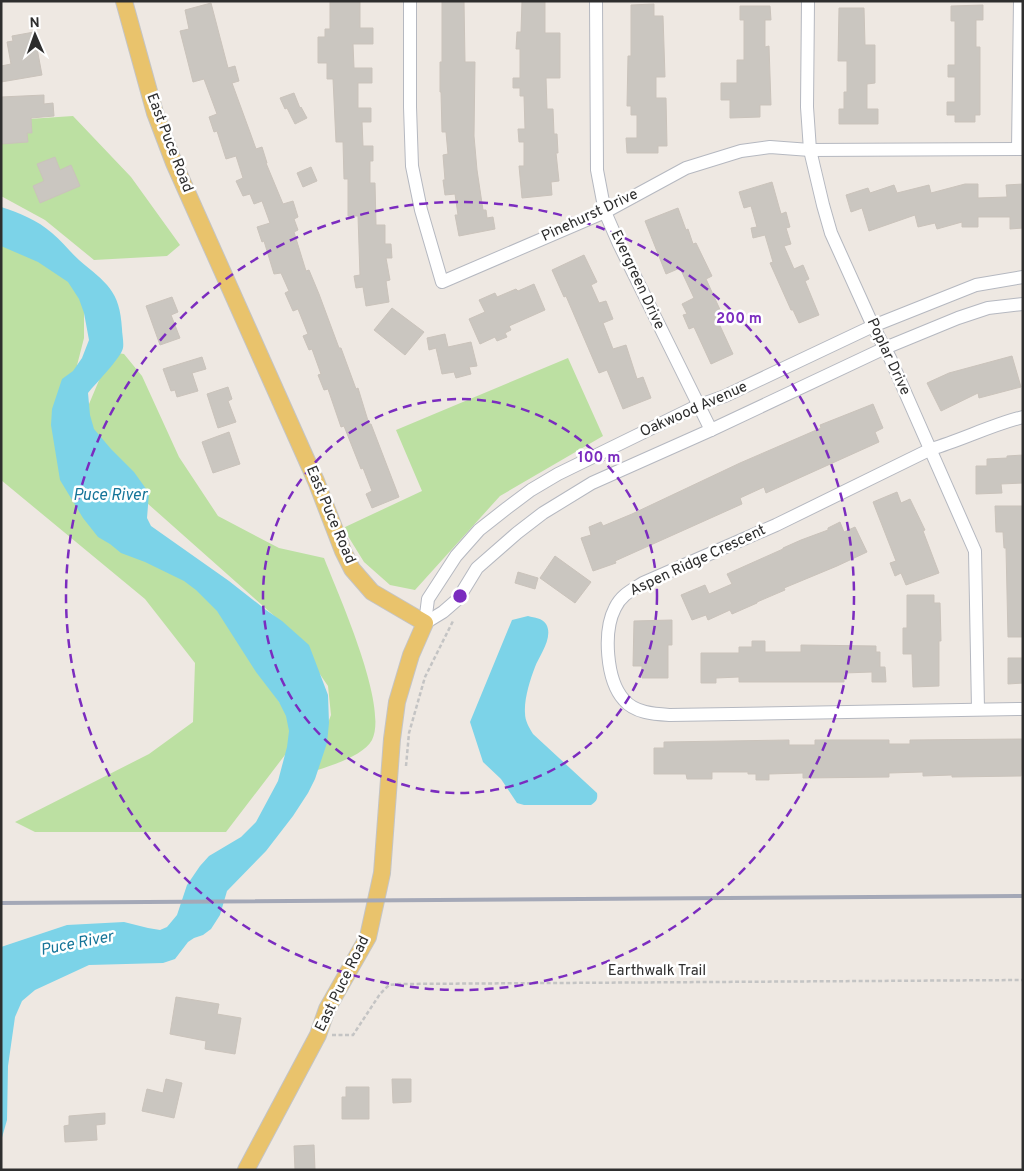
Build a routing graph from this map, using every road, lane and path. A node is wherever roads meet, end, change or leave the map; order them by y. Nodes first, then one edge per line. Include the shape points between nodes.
1 (124, 1) edge
2 (410, 1) edge
3 (596, 1) edge
4 (808, 1) edge
5 (1020, 1) edge
6 (1020, 149) edge
7 (810, 150) junction
8 (606, 212) junction
9 (1023, 277) edge
10 (1023, 304) edge
11 (874, 326) junction
12 (885, 348) junction
13 (697, 406) junction
14 (1023, 417) edge
15 (711, 430) junction
16 (930, 449) junction
17 (456, 616) dead end
18 (425, 623) junction
19 (978, 709) junction
20 (1023, 709) edge
21 (405, 772) dead end
22 (1023, 980) edge
23 (318, 1035) junction
24 (246, 1170) edge

1 - 18 main road, East Puce Road via 155,114 171,155 316,481 343,551 352,569 372,592
2 - 8 street, Pinehurst Drive via 412,166 442,282
3 - 8 street, Evergreen Drive via 597,170
4 - 7 street, Poplar Drive
5 - 6 street
6 - 7 street, Pinehurst Drive
7 - 8 street, Pinehurst Drive via 770,147 716,157 686,168
7 - 11 street, Poplar Drive via 831,233
8 - 13 street, Evergreen Drive
9 - 11 street, Oakwood Avenue via 976,284
10 - 12 street, Oakwood Avenue via 988,308
11 - 12 street, Poplar Drive
11 - 13 street, Oakwood Avenue
12 - 15 street, Oakwood Avenue
12 - 16 street, Poplar Drive
13 - 15 street, Evergreen Drive
13 - 18 street, Oakwood Avenue via 558,474 506,508 479,530 456,556 428,600
14 - 16 street, Aspen Ridge Crescent
15 - 18 street, Oakwood Avenue via 592,484 543,513 477,568 458,599
16 - 19 street, Poplar Drive via 975,551
16 - 19 street, Aspen Ridge Crescent via 776,525 643,583 625,594 615,607 609,624 608,651 613,681 624,701 644,712 670,715
17 - 21 path via 425,677 410,733
18 - 23 main road, East Puce Road via 411,655 397,702 382,873 368,937 328,1009
19 - 20 street, Aspen Ridge Crescent
22 - 23 path, Earthwalk Trail via 398,984 389,985 380,994 353,1035
23 - 24 main road, East Puce Road

